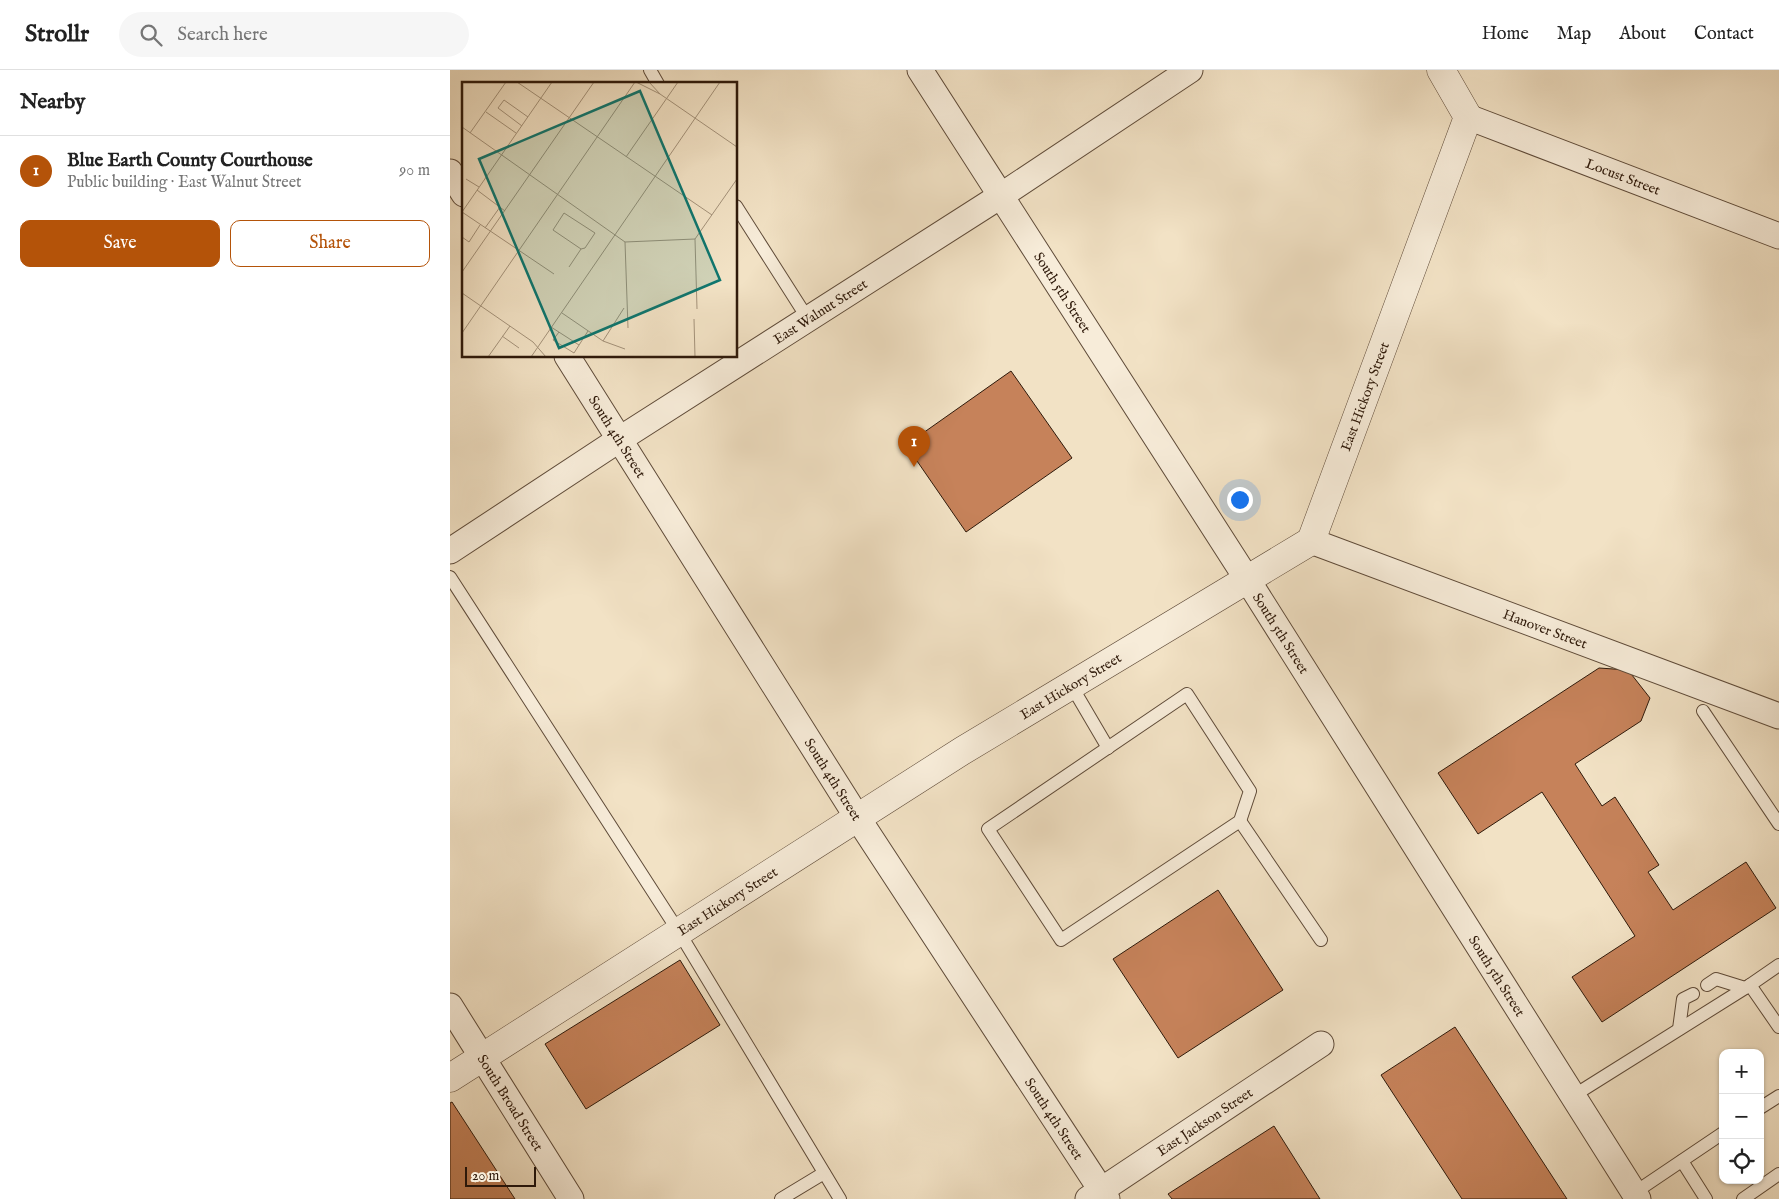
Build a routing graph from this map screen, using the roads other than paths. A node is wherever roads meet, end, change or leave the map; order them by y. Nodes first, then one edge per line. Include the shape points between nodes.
1 (650, 70) edge
2 (920, 70) edge
3 (1190, 70) edge
4 (1441, 70) edge
5 (657, 82) edge
6 (1468, 116) junction
7 (450, 172) edge
8 (462, 191) edge
9 (1002, 195) junction
10 (738, 209) edge
11 (1779, 236) edge
12 (808, 319) junction
13 (568, 358) edge
14 (620, 439) junction
15 (1312, 541) junction
16 (450, 551) edge
17 (450, 577) edge
18 (1247, 579) junction
19 (1071, 685) junction
20 (1703, 711) dead end
21 (1779, 716) edge
22 (1108, 748) junction
23 (857, 817) junction
24 (1240, 821) junction
25 (1779, 824) edge
26 (679, 932) junction
27 (1321, 940) dead end
28 (1779, 965) edge
29 (1707, 986) dead end
30 (1748, 986) junction
31 (1693, 994) dead end
32 (450, 1006) edge
33 (1779, 1027) edge
34 (1679, 1029) junction
35 (1321, 1044) dead end
36 (482, 1058) junction
37 (450, 1078) edge
38 (1573, 1096) junction
39 (1779, 1096) edge
40 (1764, 1105) edge
41 (1719, 1137) edge
42 (1682, 1161) junction
43 (824, 1173) junction
44 (1779, 1174) edge
45 (1099, 1196) edge
46 (1636, 1196) edge
47 (789, 1197) edge
48 (571, 1199) edge
49 (840, 1199) edge
50 (1706, 1199) edge
51 (1743, 1199) edge

1 - 5 lane
2 - 9 street, South 5th Street
3 - 9 street, East Walnut Street
4 - 6 street
6 - 11 street, Locust Street
6 - 15 street, East Hickory Street
7 - 8 street
9 - 12 street, East Walnut Street
9 - 18 street, South 5th Street
10 - 12 lane
12 - 14 street, East Walnut Street
13 - 14 street, South 4th Street
14 - 16 street, East Walnut Street
14 - 23 street, South 4th Street
15 - 18 street, East Hickory Street
15 - 21 street, Hanover Street
17 - 26 lane
18 - 19 street, East Hickory Street
18 - 38 street, South 5th Street
19 - 22 lane
19 - 23 street, East Hickory Street
20 - 25 lane
22 - 24 lane via 1187,694 1250,791
22 - 24 lane via 988,829 1061,940
23 - 26 street, East Hickory Street
23 - 45 street, South 4th Street
24 - 27 lane
26 - 36 street, East Hickory Street
26 - 43 lane
28 - 30 lane
29 - 30 lane via 1716,979
30 - 33 lane
30 - 34 lane
31 - 34 lane via 1684,1000
32 - 36 street, South Broad Street
34 - 38 lane
35 - 45 street, East Jackson Street
36 - 37 street, East Hickory Street
36 - 48 street, South Broad Street
38 - 46 street, South 5th Street
39 - 40 lane
41 - 42 lane
42 - 46 lane
42 - 50 lane
43 - 47 lane
43 - 49 lane
44 - 51 lane

